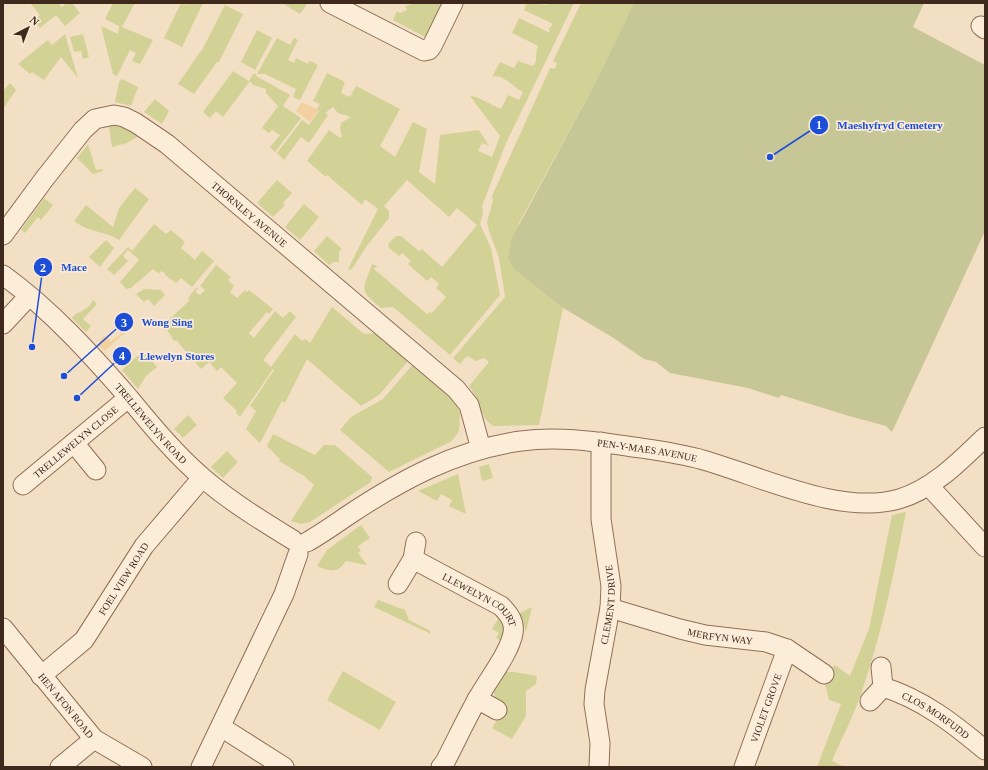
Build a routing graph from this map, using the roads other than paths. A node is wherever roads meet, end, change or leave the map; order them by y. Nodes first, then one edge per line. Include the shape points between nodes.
1 (330, 3) edge
2 (453, 3) edge
3 (3, 235) edge
4 (3, 275) edge
5 (29, 296) junction
6 (3, 324) edge
7 (128, 398) junction
8 (985, 437) edge
9 (601, 442) junction
10 (74, 443) junction
11 (481, 449) junction
12 (96, 470) dead end
13 (202, 478) junction
14 (23, 485) dead end
15 (929, 486) junction
16 (300, 545) junction
17 (985, 547) edge
18 (398, 584) dead end
19 (610, 608) junction
20 (3, 628) edge
21 (787, 649) junction
22 (881, 667) dead end
23 (824, 674) dead end
24 (41, 676) junction
25 (477, 699) junction
26 (497, 710) dead end
27 (221, 727) junction
28 (94, 739) junction
29 (985, 750) edge
30 (60, 767) edge
31 (142, 767) edge
32 (201, 767) edge
33 (284, 767) edge
34 (441, 767) edge
35 (599, 767) edge
36 (744, 767) edge

1 - 2 street via 424,51 432,46
3 - 11 street, THORNLEY AVENUE via 89,123 102,116 114,115 136,122 167,144 456,389 469,405
4 - 5 street, TRELLEWELYN ROAD
5 - 6 street
5 - 7 street, TRELLEWELYN ROAD via 93,358
7 - 10 street, TRELLEWELYN CLOSE
7 - 13 street, TRELLEWELYN ROAD
8 - 15 street, PEN-Y-MAES AVENUE
9 - 11 street, PEN-Y-MAES AVENUE via 567,439 522,441
9 - 15 street, PEN-Y-MAES AVENUE via 702,460 825,499 864,504 899,499
9 - 19 street, CLEMENT DRIVE via 601,519 611,586
10 - 12 street
10 - 14 street, TRELLEWELYN CLOSE
11 - 16 street, PEN-Y-MAES AVENUE via 460,454 406,480
13 - 16 street, TRELLEWELYN ROAD via 231,501
13 - 24 street, FOEL VIEW ROAD via 144,546 84,640
15 - 17 street
16 - 27 street via 284,594
18 - 25 street, LLEWELYN COURT via 414,550 501,606 509,614 514,632 511,642
19 - 21 street, MERFYN WAY via 705,635 766,642
19 - 35 street, CLEMENT DRIVE via 594,704 600,743
20 - 24 street, HEN AFON ROAD
21 - 23 street, MERFYN WAY
21 - 36 street, VIOLET GROVE
22 - 29 street, CLOS MORFUDD via 877,694 900,692 923,704
24 - 28 street, HEN AFON ROAD
25 - 26 street
25 - 34 street, LLEWELYN COURT
27 - 32 street
27 - 33 street
28 - 30 street
28 - 31 street, HEN AFON ROAD

